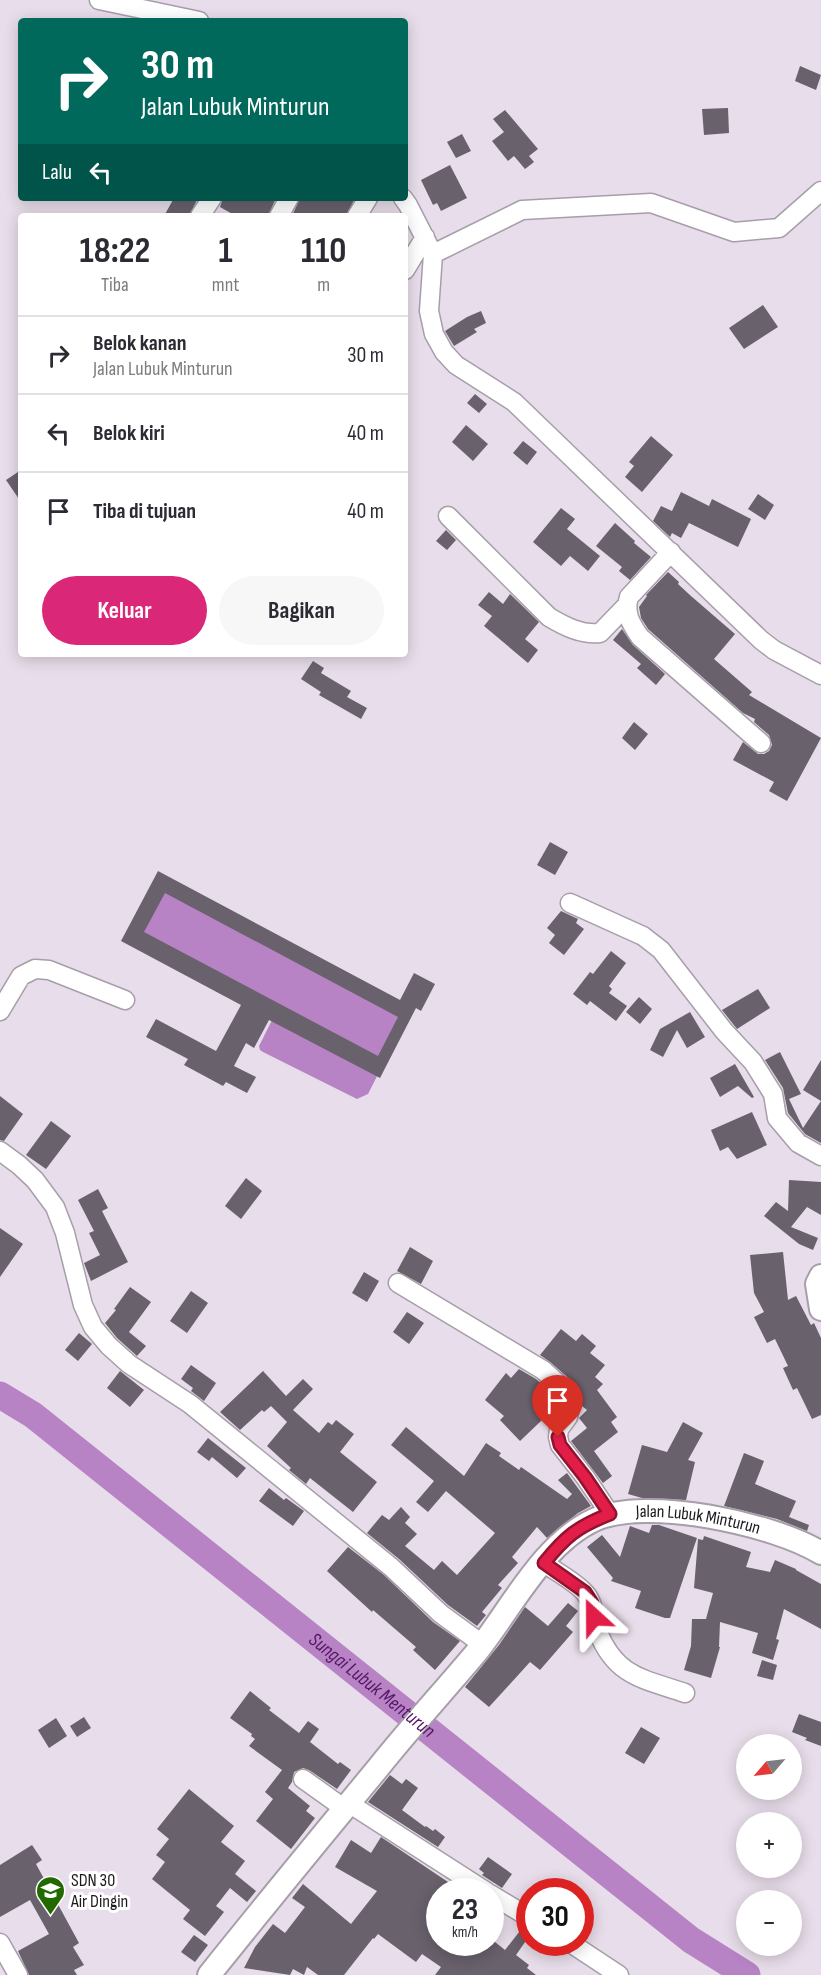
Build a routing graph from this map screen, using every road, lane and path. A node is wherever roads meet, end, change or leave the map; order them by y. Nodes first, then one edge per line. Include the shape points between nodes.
1 (99, 0) edge
2 (185, 18) edge
3 (821, 190) edge
4 (405, 201) edge
5 (425, 237) junction
6 (433, 254) junction
7 (408, 265) edge
8 (448, 516) dead end
9 (670, 552) junction
10 (627, 605) junction
11 (821, 675) edge
12 (761, 743) dead end
13 (570, 903) dead end
14 (125, 1000) dead end
15 (0, 1011) edge
16 (0, 1151) edge
17 (821, 1156) edge
18 (821, 1276) edge
19 (398, 1283) dead end
20 (821, 1309) edge
21 (610, 1514) junction
22 (821, 1553) edge
23 (544, 1563) junction
24 (478, 1650) junction
25 (685, 1693) dead end
26 (303, 1779) dead end
27 (348, 1806) junction
28 (465, 1878) edge
29 (0, 1943) edge
30 (590, 1956) edge
31 (18, 1975) edge
32 (209, 1975) edge
33 (619, 1975) edge

1 - 2 street
3 - 6 street via 779,228 734,232 651,203 522,210
4 - 5 street
5 - 6 street
5 - 7 street
6 - 9 street via 429,311 434,334 444,352 456,365 514,402
8 - 10 street via 549,617 561,624 600,633
9 - 10 street via 628,597
9 - 11 street via 761,640
10 - 12 street via 632,626 640,637
13 - 17 street via 643,936 661,950 753,1062 773,1094 777,1118 798,1143
14 - 15 street via 49,970 35,969 21,976
16 - 24 street via 35,1180 54,1207 83,1305 93,1327 109,1346 190,1404 391,1567
18 - 20 street via 817,1284
19 - 21 street via 543,1370 564,1389 571,1402 568,1418 559,1429 560,1445
21 - 22 street, Jalan Lubuk Minturun via 659,1510 723,1519 794,1539
21 - 23 street, Jalan Lubuk Minturun via 563,1540
23 - 24 street, Jalan Lubuk Minturun
23 - 25 street via 585,1592 592,1603 598,1632 620,1667
24 - 27 street, Jalan Lubuk Minturun
26 - 27 street
27 - 28 street
27 - 32 street, Jalan Lubuk Minturun
29 - 31 street
30 - 33 street

